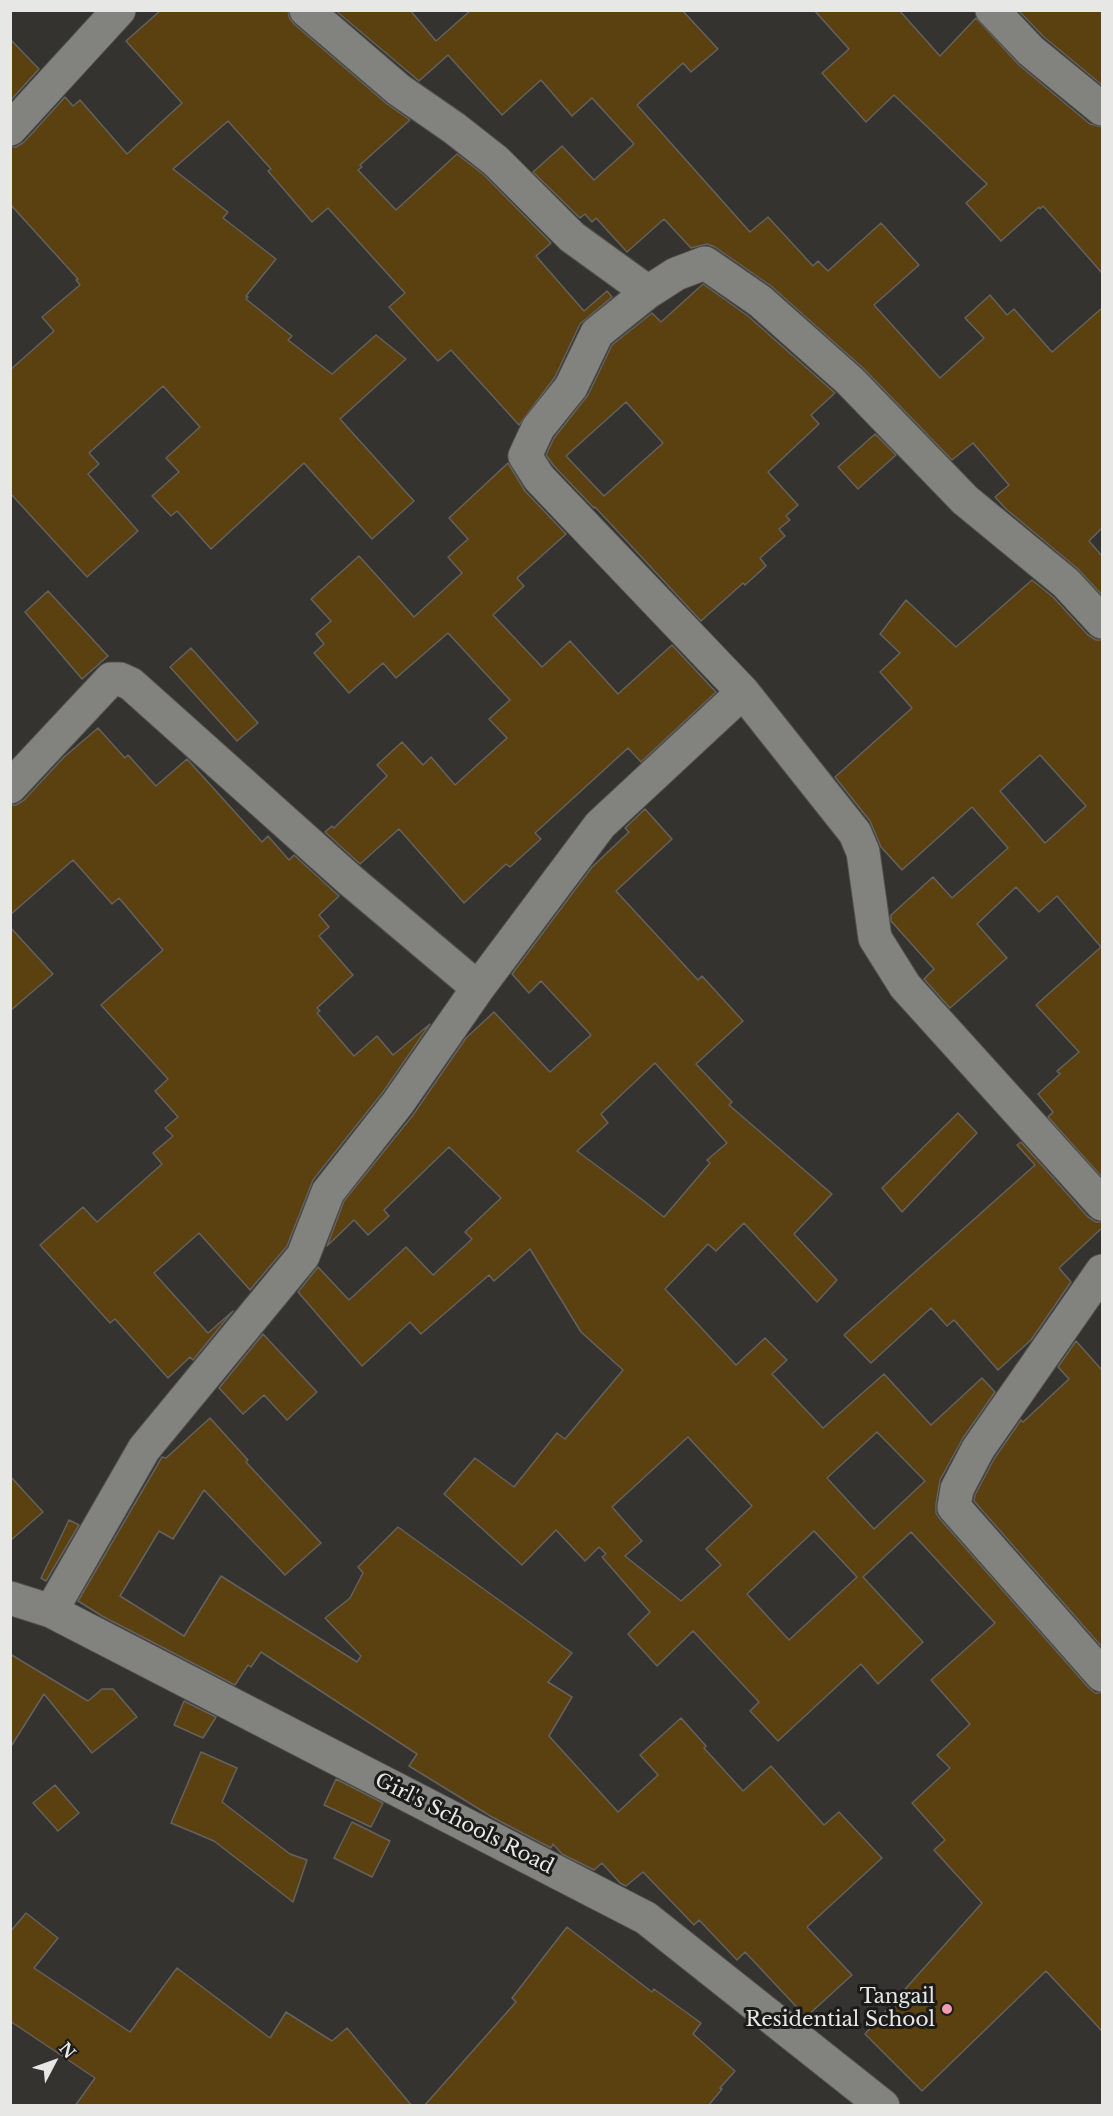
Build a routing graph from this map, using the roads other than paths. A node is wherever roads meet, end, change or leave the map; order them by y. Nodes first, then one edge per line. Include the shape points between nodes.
1 (119, 10) edge
2 (306, 10) edge
3 (992, 10) edge
4 (1102, 109) edge
5 (10, 129) edge
6 (648, 292) junction
7 (1102, 622) edge
8 (743, 692) junction
9 (10, 787) edge
10 (478, 988) junction
11 (1102, 1204) edge
12 (1102, 1270) edge
13 (10, 1598) edge
14 (51, 1611) junction
15 (1102, 1675) edge
16 (883, 2106) edge

1 - 5 street
2 - 6 street via 399,90 496,161 572,237
3 - 4 street via 1031,51
6 - 7 street via 676,274 705,263 760,302 850,381 965,500 1066,583
6 - 8 street via 597,333 572,387 538,428 525,456 539,478
8 - 10 street via 600,825
8 - 11 street via 855,834 863,852 875,938 905,986
9 - 10 street via 111,680 120,679 131,684 350,880
10 - 14 street via 398,1103 328,1192 303,1256 144,1449
12 - 15 street via 978,1449 957,1489 954,1507
13 - 14 street, Girl's Schools Road
14 - 16 street, Girl's Schools Road via 646,1918

